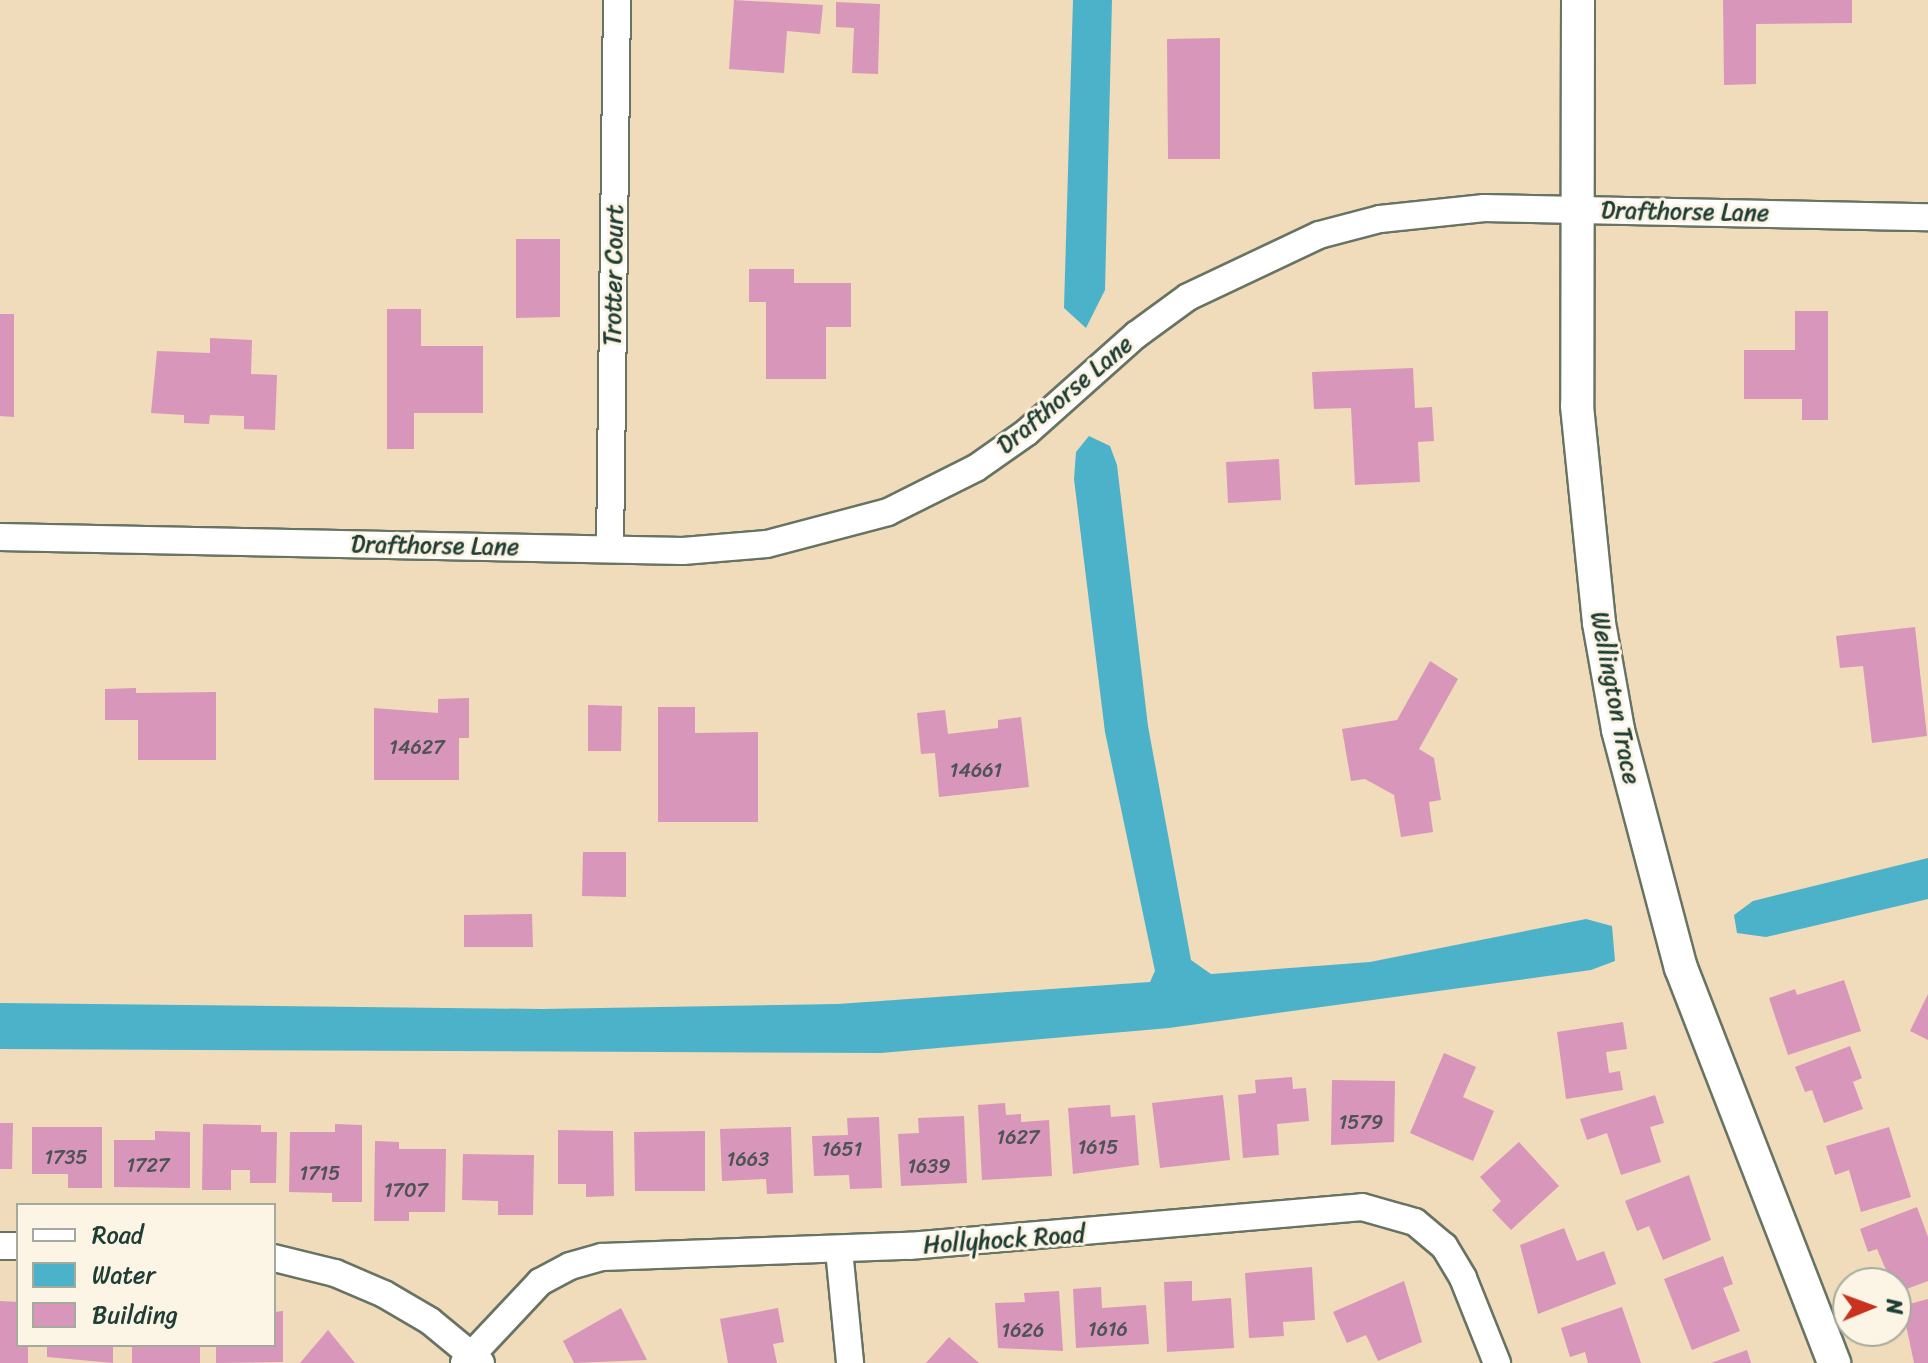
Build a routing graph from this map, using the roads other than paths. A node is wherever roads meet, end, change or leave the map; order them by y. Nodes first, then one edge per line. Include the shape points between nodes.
1 (617, 0) edge
2 (1578, 0) edge
3 (1575, 210) junction
4 (1928, 217) edge
5 (0, 537) edge
6 (610, 549) junction
7 (839, 1250) junction
8 (276, 1258) edge
9 (472, 1360) edge
10 (850, 1363) edge
11 (1497, 1363) edge
12 (1834, 1363) edge

1 - 6 street, Trotter Court
2 - 3 street, Wellington Trace
3 - 4 street, Drafthorse Lane
3 - 6 street, Drafthorse Lane via 1442,210 1319,235 1188,297 1136,335 1027,432 976,468 888,512 767,544 683,551
3 - 12 street, Wellington Trace via 1577,406 1586,515 1618,730 1681,968
5 - 6 street, Drafthorse Lane
7 - 9 street, Hollyhock Road via 586,1260 540,1282
7 - 10 street
7 - 11 street, Hollyhock Road via 1380,1209 1415,1222 1444,1246 1463,1278
8 - 9 street via 335,1273 384,1294

